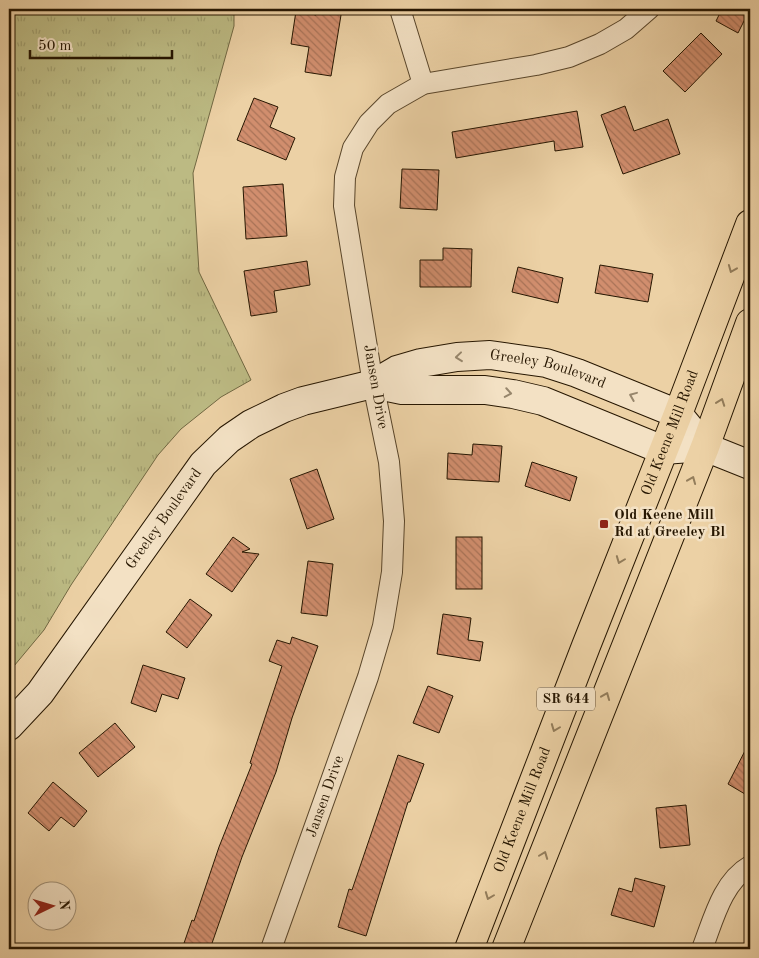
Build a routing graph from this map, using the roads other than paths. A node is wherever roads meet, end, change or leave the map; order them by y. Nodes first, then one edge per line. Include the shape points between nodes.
1 (400, 9) edge
2 (649, 9) edge
3 (423, 84) junction
4 (750, 224) edge
5 (750, 323) edge
6 (373, 384) junction
7 (678, 414) junction
8 (705, 448) junction
9 (663, 450) junction
10 (750, 465) edge
11 (9, 726) edge
12 (750, 866) edge
13 (271, 949) edge
14 (469, 949) edge
15 (506, 949) edge
16 (702, 949) edge

1 - 3 street
2 - 3 street, Jansen Drive via 626,29 569,57 536,66
3 - 6 street, Jansen Drive via 388,104 369,123 353,148 345,177 344,206
4 -> 7 main road, Old Keene Mill Road / SR 644
8 -> 5 main road, SR 644
7 -> 6 street, Greeley Boulevard via 577,373 546,364 490,355 420,363 397,370
6 -> 9 street, Greeley Boulevard via 402,390 484,390 513,394 543,401
6 - 11 street, Greeley Boulevard via 284,408 251,424 217,450 189,481 40,693
6 - 13 street, Jansen Drive via 389,462 394,521 392,572 385,617 368,677
7 - 8 street, Greeley Boulevard
7 - 9 main road, Old Keene Mill Road / SR 644
8 - 9 street, Greeley Boulevard
8 - 10 street, Greeley Boulevard
15 -> 8 main road, SR 644
9 -> 14 main road, Old Keene Mill Road / SR 644
12 - 16 street via 734,880 723,896

